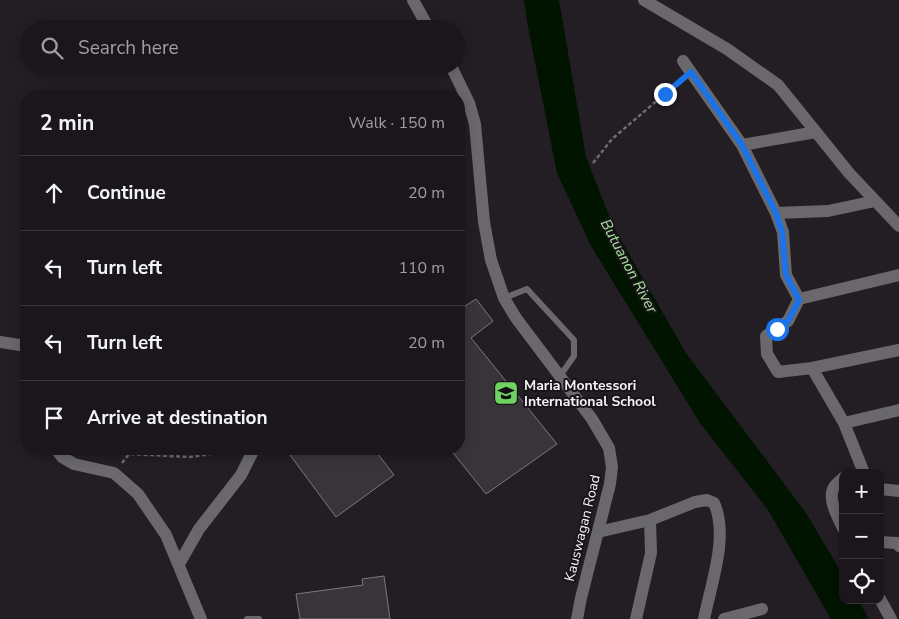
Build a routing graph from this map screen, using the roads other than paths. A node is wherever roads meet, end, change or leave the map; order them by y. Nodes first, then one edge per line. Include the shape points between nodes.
1 (413, 0) edge
2 (644, 0) edge
3 (425, 20) edge
4 (683, 60) dead end
5 (455, 75) edge
6 (462, 90) edge
7 (465, 95) edge
8 (816, 132) junction
9 (742, 145) junction
10 (875, 201) junction
11 (776, 213) junction
12 (899, 226) edge
13 (899, 275) edge
14 (504, 298) junction
15 (799, 300) junction
16 (0, 342) edge
17 (20, 345) edge
18 (899, 350) edge
19 (812, 368) junction
20 (560, 376) junction
21 (899, 410) edge
22 (844, 423) junction
23 (60, 455) edge
24 (251, 455) edge
25 (858, 460) junction
26 (850, 469) edge
27 (862, 469) edge
28 (839, 482) edge
29 (884, 490) edge
30 (899, 491) edge
31 (839, 519) edge
32 (650, 520) junction
33 (598, 532) junction
34 (884, 542) edge
35 (899, 546) edge
36 (179, 564) junction
37 (882, 604) edge
38 (762, 609) dead end
39 (201, 619) edge
40 (247, 619) edge
41 (258, 619) edge
42 (577, 619) edge
43 (636, 619) edge
44 (704, 619) edge
45 (724, 619) edge
46 (891, 619) edge

1 - 3 street
2 - 8 street via 727,49 778,85
4 - 9 street
5 - 6 street, Kauswagan Road
7 - 14 street, Kauswagan Road via 475,124 490,260
8 - 9 street
8 - 10 street
9 - 11 street
10 - 11 street via 828,211
10 - 12 street
11 - 15 street via 782,232 786,275
13 - 15 street
14 - 20 street, Kauswagan Road
14 - 20 lane via 527,289 574,340 574,356
15 - 19 street via 788,321 766,336 767,354 778,372
16 - 17 street
18 - 19 street
19 - 22 street
20 - 33 street, Kauswagan Road via 609,448 610,484
21 - 22 street
22 - 25 street
23 - 36 street via 74,464 114,473 138,494 158,521
24 - 36 street via 241,475 200,529
25 - 26 street
25 - 27 street
28 - 31 street via 832,495
29 - 30 street
32 - 33 street
32 - 43 street via 650,552
32 - 44 street via 695,502 707,500 714,503 720,515 721,538
33 - 42 street, Kauswagan Road
34 - 35 street
36 - 39 street
37 - 46 street
38 - 45 street
40 - 41 lane

